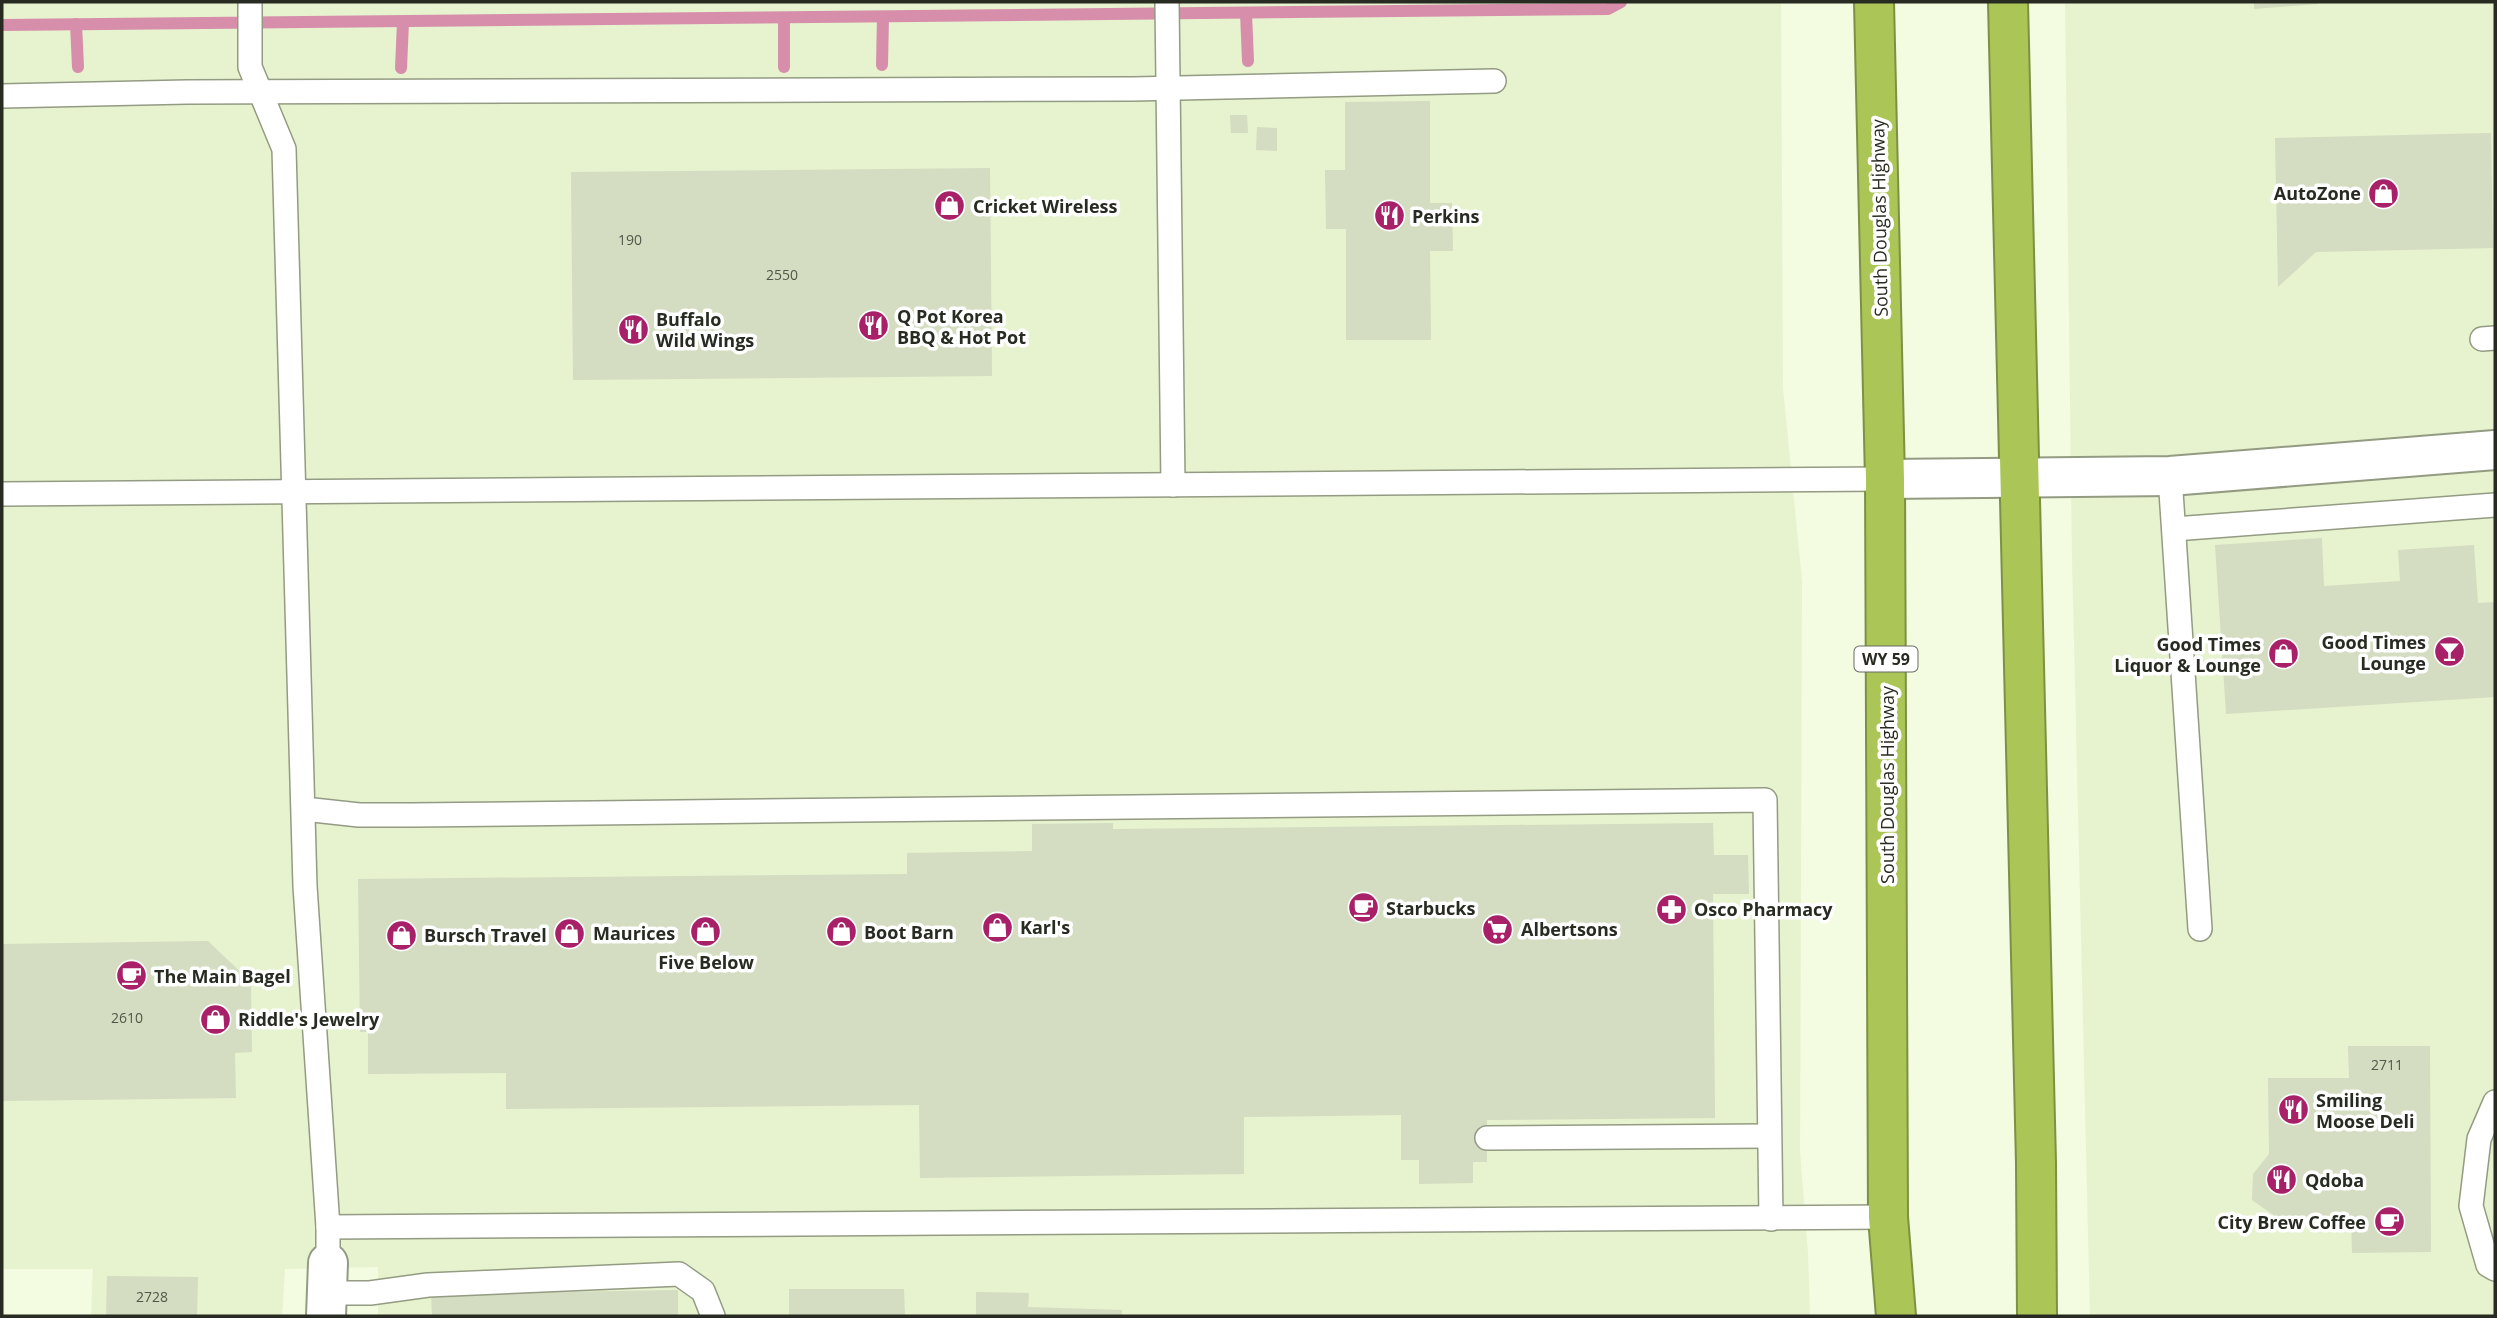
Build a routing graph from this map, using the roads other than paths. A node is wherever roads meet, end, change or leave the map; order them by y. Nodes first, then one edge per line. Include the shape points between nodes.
1 (250, 2) edge
2 (1167, 2) edge
3 (1874, 2) edge
4 (2008, 2) edge
5 (1493, 81) dead end
6 (1169, 89) junction
7 (261, 92) junction
8 (2, 96) edge
9 (2495, 450) edge
10 (2171, 476) junction
11 (2019, 478) junction
12 (1885, 479) junction
13 (1173, 485) junction
14 (295, 493) junction
15 (2, 494) edge
16 (2495, 505) edge
17 (2174, 529) junction
18 (304, 809) junction
19 (2200, 929) dead end
20 (2495, 1102) edge
21 (1768, 1136) junction
22 (1487, 1138) dead end
23 (1888, 1217) junction
24 (1771, 1219) junction
25 (2495, 1269) edge
26 (327, 1275) edge
27 (713, 1316) edge
28 (1896, 1316) edge
29 (2036, 1316) edge

1 - 7 lane via 250,67
2 - 6 lane
3 - 12 highway, South Douglas Highway / WY 59
4 - 11 highway
5 - 6 lane
6 - 7 lane
6 - 13 lane
7 - 8 lane
7 - 14 lane via 284,149
9 - 10 street
10 - 11 street
10 - 17 lane
11 - 12 street
11 - 29 highway
12 - 13 lane
12 - 23 highway, South Douglas Highway / WY 59
13 - 14 lane
14 - 15 lane
14 - 18 lane
16 - 17 lane
17 - 19 lane
18 - 21 lane via 412,814 1765,800
18 - 26 lane
20 - 25 lane via 2479,1139 2471,1206 2488,1265
21 - 22 lane
21 - 24 lane
23 - 24 lane
23 - 28 highway, South Douglas Highway / WY 59
24 - 26 lane
26 - 27 lane via 370,1293 428,1284 679,1274 703,1291

